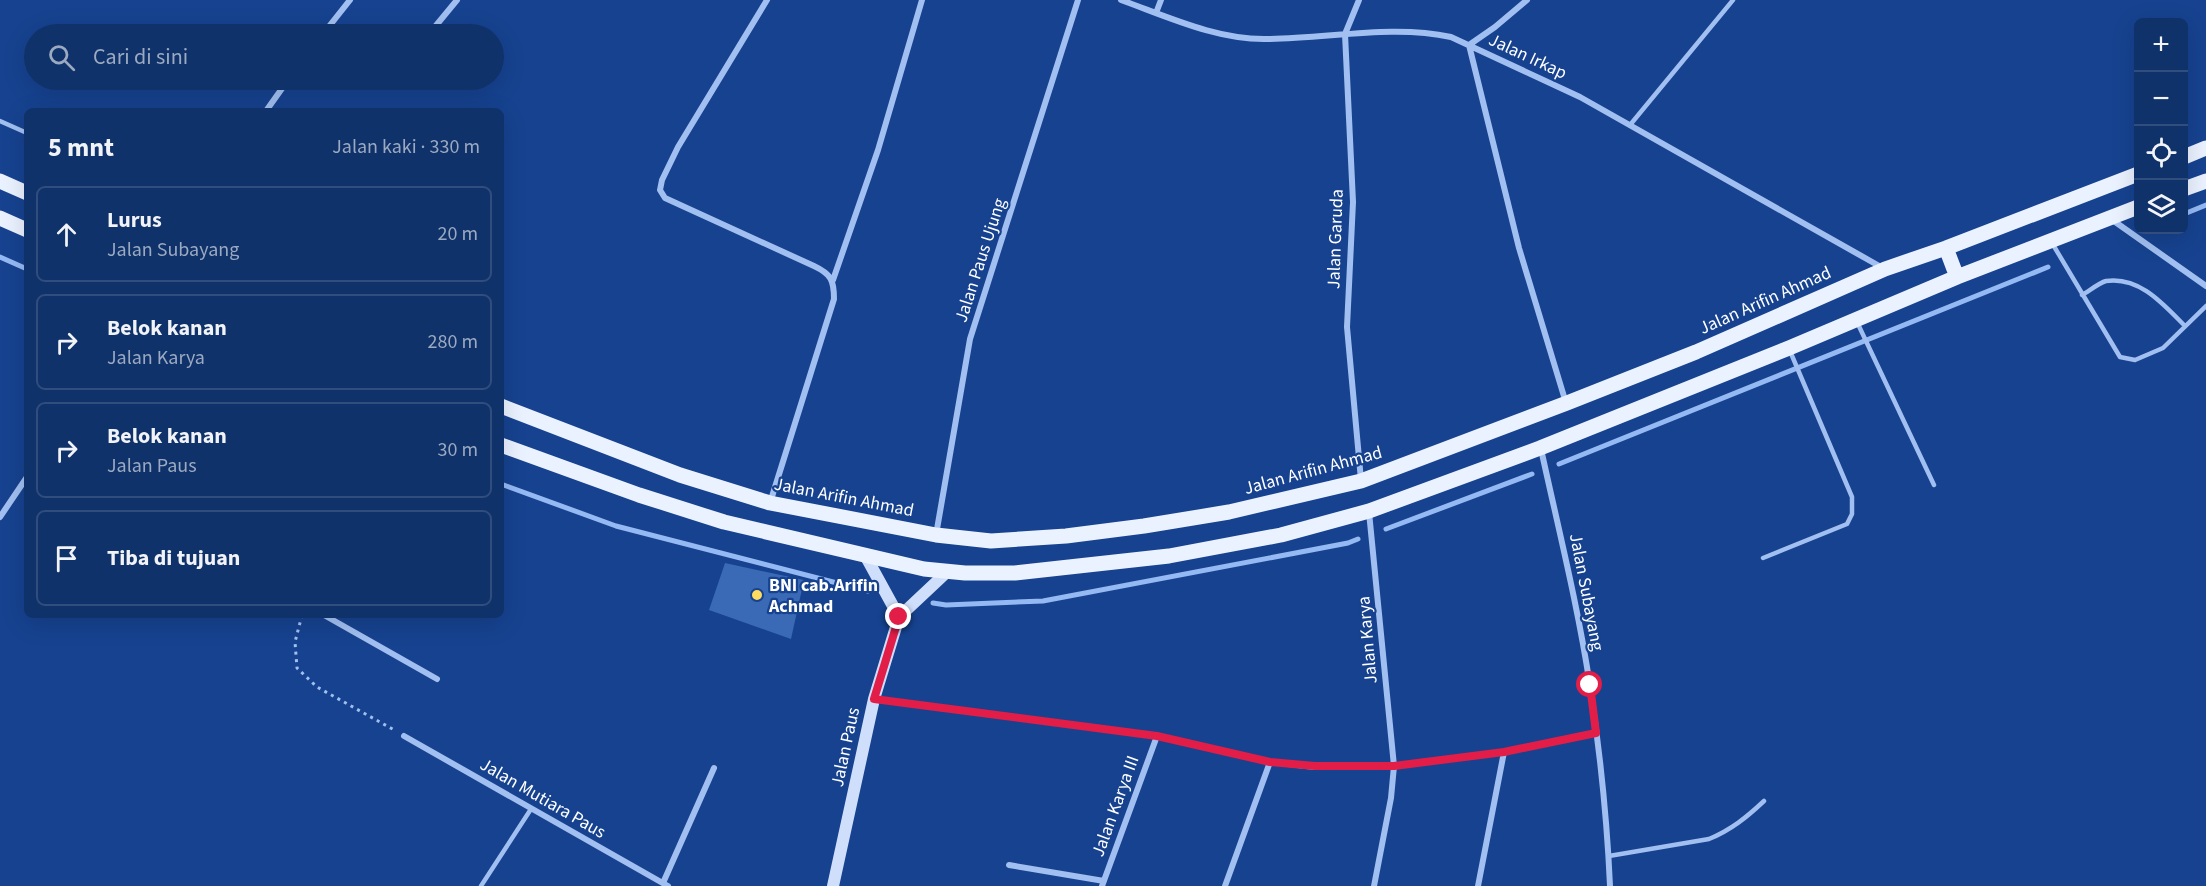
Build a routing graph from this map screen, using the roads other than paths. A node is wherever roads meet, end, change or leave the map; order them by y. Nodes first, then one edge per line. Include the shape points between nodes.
1 (350, 0) edge
2 (458, 0) edge
3 (767, 0) edge
4 (922, 0) edge
5 (1078, 0) edge
6 (1121, 0) edge
7 (1161, 0) edge
8 (1359, 0) edge
9 (1527, 0) edge
10 (1733, 0) edge
11 (1156, 13) junction
12 (331, 24) edge
13 (438, 24) edge
14 (1345, 34) junction
15 (1469, 45) junction
16 (281, 90) edge
17 (268, 108) edge
18 (0, 121) edge
19 (1630, 125) junction
20 (24, 132) edge
21 (2206, 148) edge
22 (2188, 155) edge
23 (2134, 176) edge
24 (2206, 180) edge
25 (0, 181) edge
26 (2188, 187) edge
27 (24, 192) edge
28 (2134, 209) edge
29 (0, 218) edge
30 (2110, 219) junction
31 (24, 229) edge
32 (2051, 241) junction
33 (1946, 248) junction
34 (1885, 269) junction
35 (1957, 277) junction
36 (833, 280) junction
37 (2206, 286) edge
38 (2082, 296) junction
39 (2206, 306) edge
40 (1856, 320) junction
41 (2185, 326) junction
42 (1791, 355) junction
43 (1566, 404) junction
44 (504, 407) edge
45 (504, 446) edge
46 (1540, 448) junction
47 (24, 481) edge
48 (1361, 481) junction
49 (1934, 485) dead end
50 (770, 503) junction
51 (1370, 511) junction
52 (0, 517) edge
53 (936, 535) junction
54 (865, 555) junction
55 (1763, 558) dead end
56 (948, 571) junction
57 (899, 617) junction
58 (329, 618) edge
59 (437, 679) dead end
60 (874, 699) junction
61 (1596, 733) junction
62 (404, 736) road end
63 (1157, 736) junction
64 (1504, 752) junction
65 (1270, 762) junction
66 (1394, 766) junction
67 (714, 768) dead end
68 (1764, 801) dead end
69 (531, 809) junction
70 (1609, 856) junction
71 (1010, 865) dead end
72 (665, 884) edge
73 (1103, 884) edge
74 (481, 886) edge
75 (833, 886) edge
76 (1225, 886) edge
77 (1374, 886) edge
78 (1478, 886) edge
79 (1610, 886) edge

1 - 12 street
2 - 13 street
3 - 36 street via 678,147 660,190 664,198 827,272
4 - 36 street via 878,150
5 - 53 street, Jalan Paus Ujung via 970,339
6 - 11 street, Jalan Irkap
7 - 11 street
8 - 14 street, Jalan Garuda
9 - 15 street
10 - 19 lane
11 - 14 street, Jalan Irkap via 1237,37
14 - 15 street, Jalan Irkap via 1437,34
14 - 48 street, Jalan Garuda via 1353,202 1347,327
15 - 19 street, Jalan Irkap
15 - 43 street via 1519,248
16 - 17 street
18 - 20 lane
19 - 34 street, Jalan Irkap
21 - 22 main road
23 - 33 main road, Jalan Arifin Ahmad
24 - 26 main road
25 - 27 main road
28 - 30 main road
29 - 31 main road
30 - 32 main road
30 - 37 street
32 - 35 main road
32 - 38 lane
33 - 34 main road, Jalan Arifin Ahmad
33 - 35 main road
34 - 43 main road, Jalan Arifin Ahmad
35 - 40 main road
36 - 50 street via 834,299
38 - 41 lane via 2105,281 2134,283 2157,298
38 - 41 lane via 2120,357 2135,360 2163,348
39 - 41 lane
40 - 42 main road
40 - 49 lane
42 - 46 main road
42 - 55 lane via 1852,497 1852,514 1847,524
43 - 48 main road, Jalan Arifin Ahmad
44 - 50 main road, Jalan Arifin Ahmad via 680,475
45 - 54 main road via 724,522
46 - 51 main road
46 - 61 street, Jalan Subayang via 1569,574
47 - 52 street
48 - 53 main road, Jalan Arifin Ahmad via 1229,512 1077,535 991,541
50 - 53 main road, Jalan Arifin Ahmad
51 - 56 main road via 1281,535 1169,556 1015,573
51 - 66 street, Jalan Karya
54 - 56 main road
54 - 57 main road
56 - 57 main road, Jalan Paus
57 - 60 main road, Jalan Paus
58 - 59 street
60 - 63 street
60 - 75 main road, Jalan Paus
61 - 64 street
61 - 70 street, Jalan Subayang
62 - 69 street, Jalan Mutiara Paus
63 - 65 street
63 - 73 street, Jalan Karya III
64 - 66 street
64 - 78 street
65 - 66 street via 1325,767
65 - 76 street
66 - 77 street, Jalan Karya
67 - 72 street
68 - 70 lane via 1747,818 1709,839
69 - 72 street, Jalan Mutiara Paus
69 - 74 lane
70 - 79 street, Jalan Subayang
71 - 73 street

